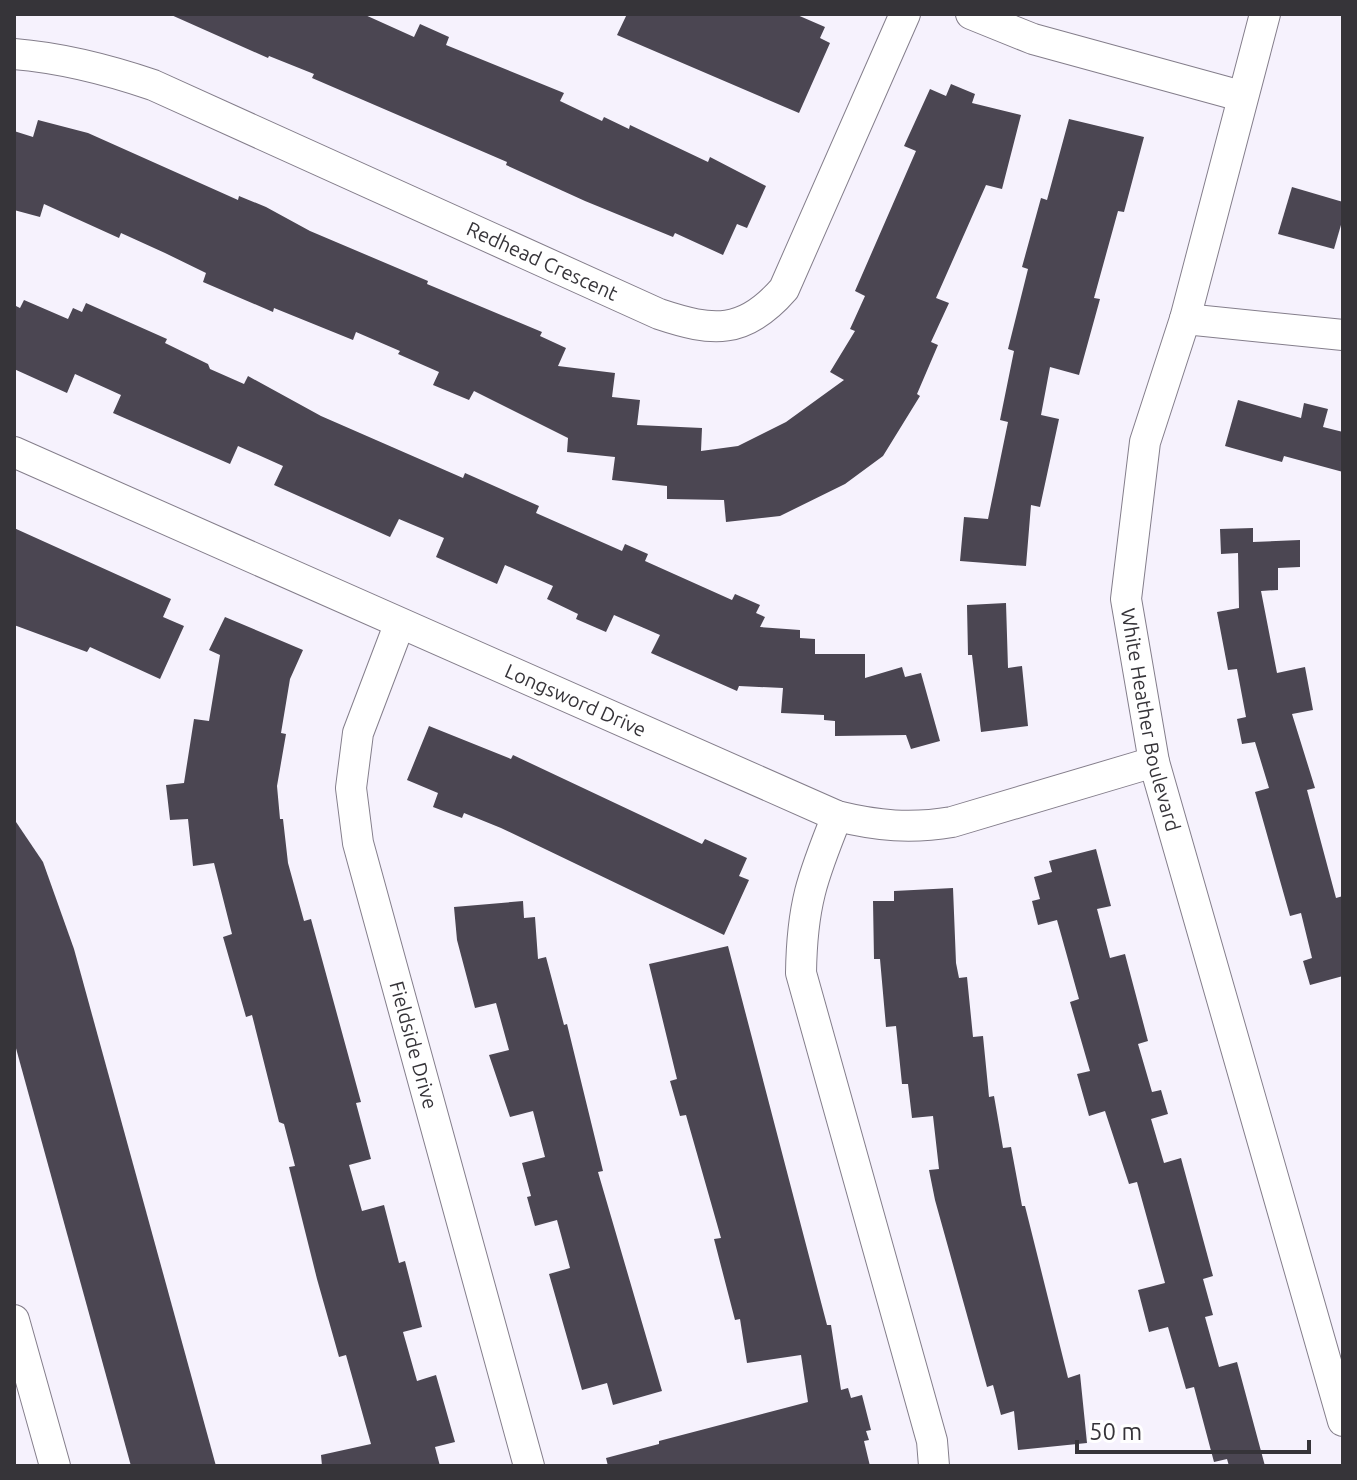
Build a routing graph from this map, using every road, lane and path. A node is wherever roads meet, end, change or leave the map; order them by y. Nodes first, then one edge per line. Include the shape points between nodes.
1 (905, 14) edge
2 (971, 14) edge
3 (1265, 14) edge
4 (14, 54) edge
5 (1241, 96) junction
6 (1185, 319) junction
7 (1343, 335) edge
8 (14, 452) edge
9 (399, 625) junction
10 (1154, 762) junction
11 (837, 816) junction
12 (14, 1320) edge
13 (1338, 1383) edge
14 (23, 1389) edge
15 (1343, 1421) edge
16 (55, 1466) edge
17 (529, 1466) edge
18 (934, 1466) edge

1 - 4 street, Redhead Crescent via 784,289 764,312 737,325 700,328 153,85 102,67
2 - 5 street via 1033,39
3 - 5 street, White Heather Boulevard
5 - 6 street, White Heather Boulevard
6 - 7 street
6 - 10 street, White Heather Boulevard via 1145,442 1126,599
8 - 9 street, Longsword Drive
9 - 11 street, Longsword Drive
9 - 17 street, Fieldside Drive via 358,733 351,788 358,843
10 - 11 street, Longsword Drive via 939,824 898,828
10 - 13 street, White Heather Boulevard
11 - 18 street via 808,888 801,921 801,973 932,1441
12 - 14 street
13 - 15 street, White Heather Boulevard
14 - 16 street

